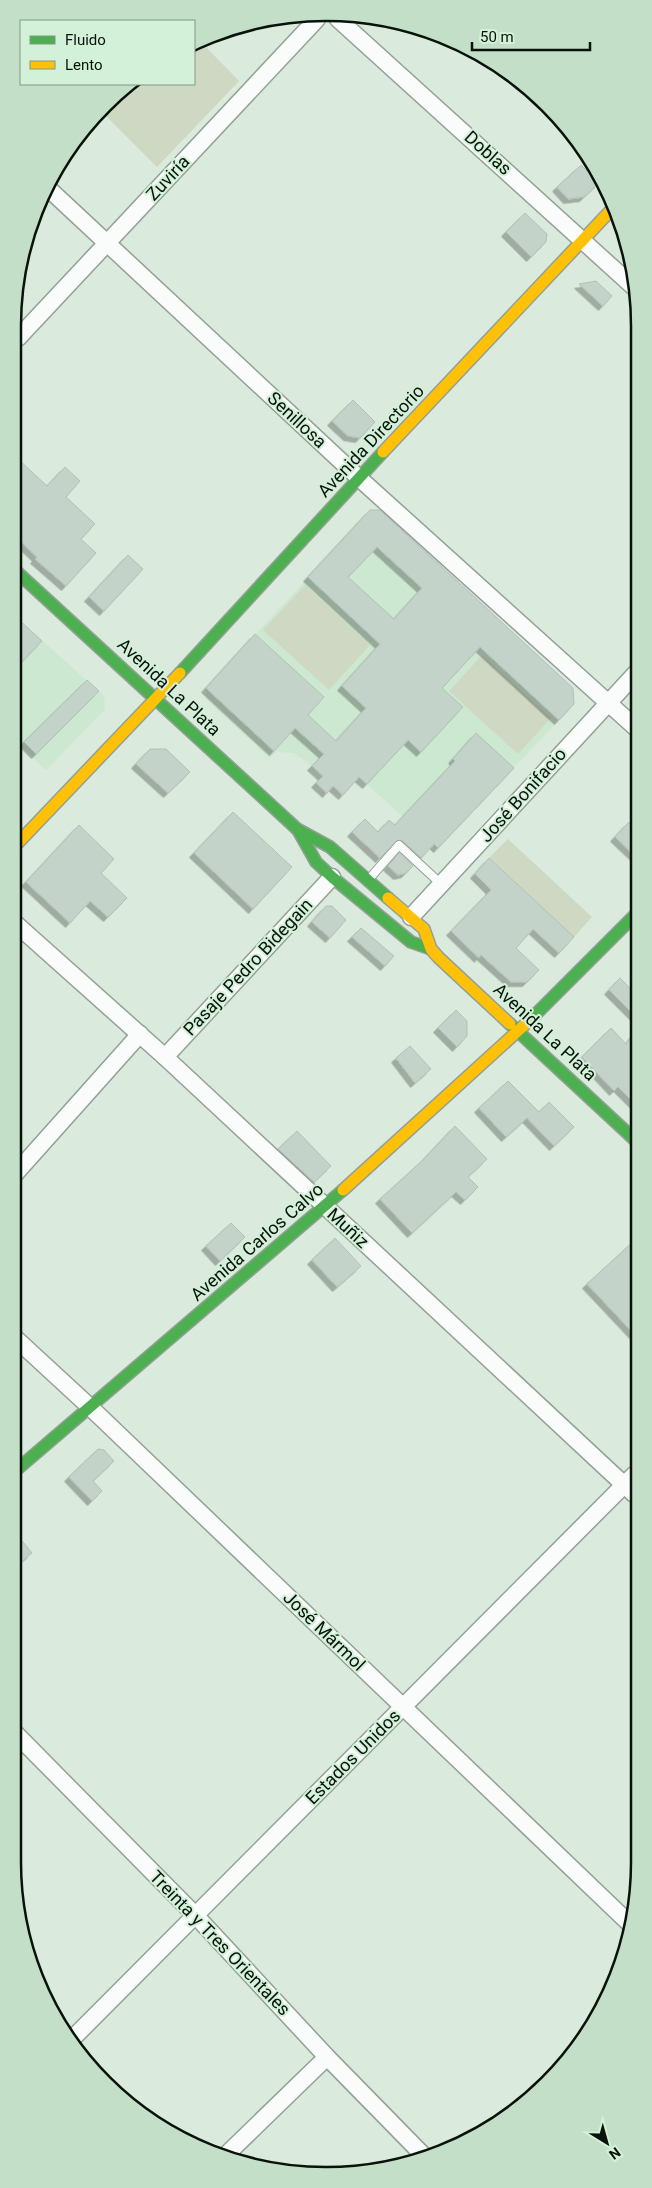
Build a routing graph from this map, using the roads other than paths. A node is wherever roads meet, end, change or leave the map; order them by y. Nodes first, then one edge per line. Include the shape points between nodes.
1 (314, 22) edge
2 (342, 22) edge
3 (52, 192) edge
4 (609, 212) edge
5 (584, 240) junction
6 (108, 242) junction
7 (627, 281) edge
8 (21, 335) edge
9 (359, 478) junction
10 (21, 576) edge
11 (631, 678) edge
12 (156, 699) junction
13 (608, 702) junction
14 (631, 723) edge
15 (297, 829) junction
16 (21, 840) edge
17 (332, 877) junction
18 (368, 880) junction
19 (441, 884) junction
20 (345, 888) junction
21 (410, 917) junction
22 (631, 919) edge
23 (21, 928) edge
24 (431, 949) junction
25 (518, 1032) junction
26 (140, 1034) junction
27 (165, 1057) junction
28 (631, 1136) edge
29 (21, 1167) edge
30 (326, 1207) junction
31 (21, 1343) edge
32 (91, 1408) junction
33 (21, 1466) edge
34 (631, 1485) edge
35 (404, 1707) junction
36 (21, 1739) edge
37 (196, 1916) junction
38 (625, 1920) edge
39 (76, 2035) edge
40 (327, 2057) junction
41 (230, 2151) edge
42 (420, 2152) edge

1 - 6 street, Zuviría
2 - 5 street, Doblas
3 - 6 street, Senillosa
4 - 5 main road, Avenida Directorio
5 - 7 street, Doblas
5 - 9 main road, Avenida Directorio
6 - 8 street, Zuviría
6 - 9 street, Senillosa
9 - 12 main road, Avenida Directorio
9 - 13 street, Senillosa
10 - 12 main road, Avenida La Plata
11 - 13 street, José Bonifacio
12 - 15 main road, Avenida La Plata
12 - 16 main road, Avenida Directorio
13 - 14 street, Senillosa
13 - 19 street, José Bonifacio
15 - 17 main road, Avenida La Plata via 316,862
15 - 18 main road, Avenida La Plata via 330,847
17 - 20 main road, Avenida La Plata
17 - 27 street, Pasaje Pedro Bidegain
18 - 19 lane via 399,845
18 - 21 main road, Avenida La Plata
19 - 21 street, José Bonifacio
20 - 21 main road via 363,891 399,922 406,923
20 - 24 main road, Avenida La Plata via 411,942
21 - 24 main road, Avenida La Plata via 424,929
22 - 25 main road, Avenida Carlos Calvo
23 - 26 street, Muñiz
24 - 25 main road, Avenida La Plata
25 - 28 main road, Avenida La Plata
25 - 30 main road, Avenida Carlos Calvo
26 - 27 street, Muñiz
26 - 29 street
27 - 30 street, Muñiz
30 - 32 main road, Avenida Carlos Calvo
30 - 34 street, Muñiz
31 - 32 street, José Mármol
32 - 33 main road, Avenida Carlos Calvo
32 - 35 street, José Mármol
34 - 35 street, Estados Unidos
35 - 37 street, Estados Unidos
35 - 38 street, José Mármol
36 - 37 street, Treinta y Tres Orientales
37 - 39 street, Estados Unidos
37 - 40 street, Treinta y Tres Orientales
40 - 41 street
40 - 42 street, Treinta y Tres Orientales

